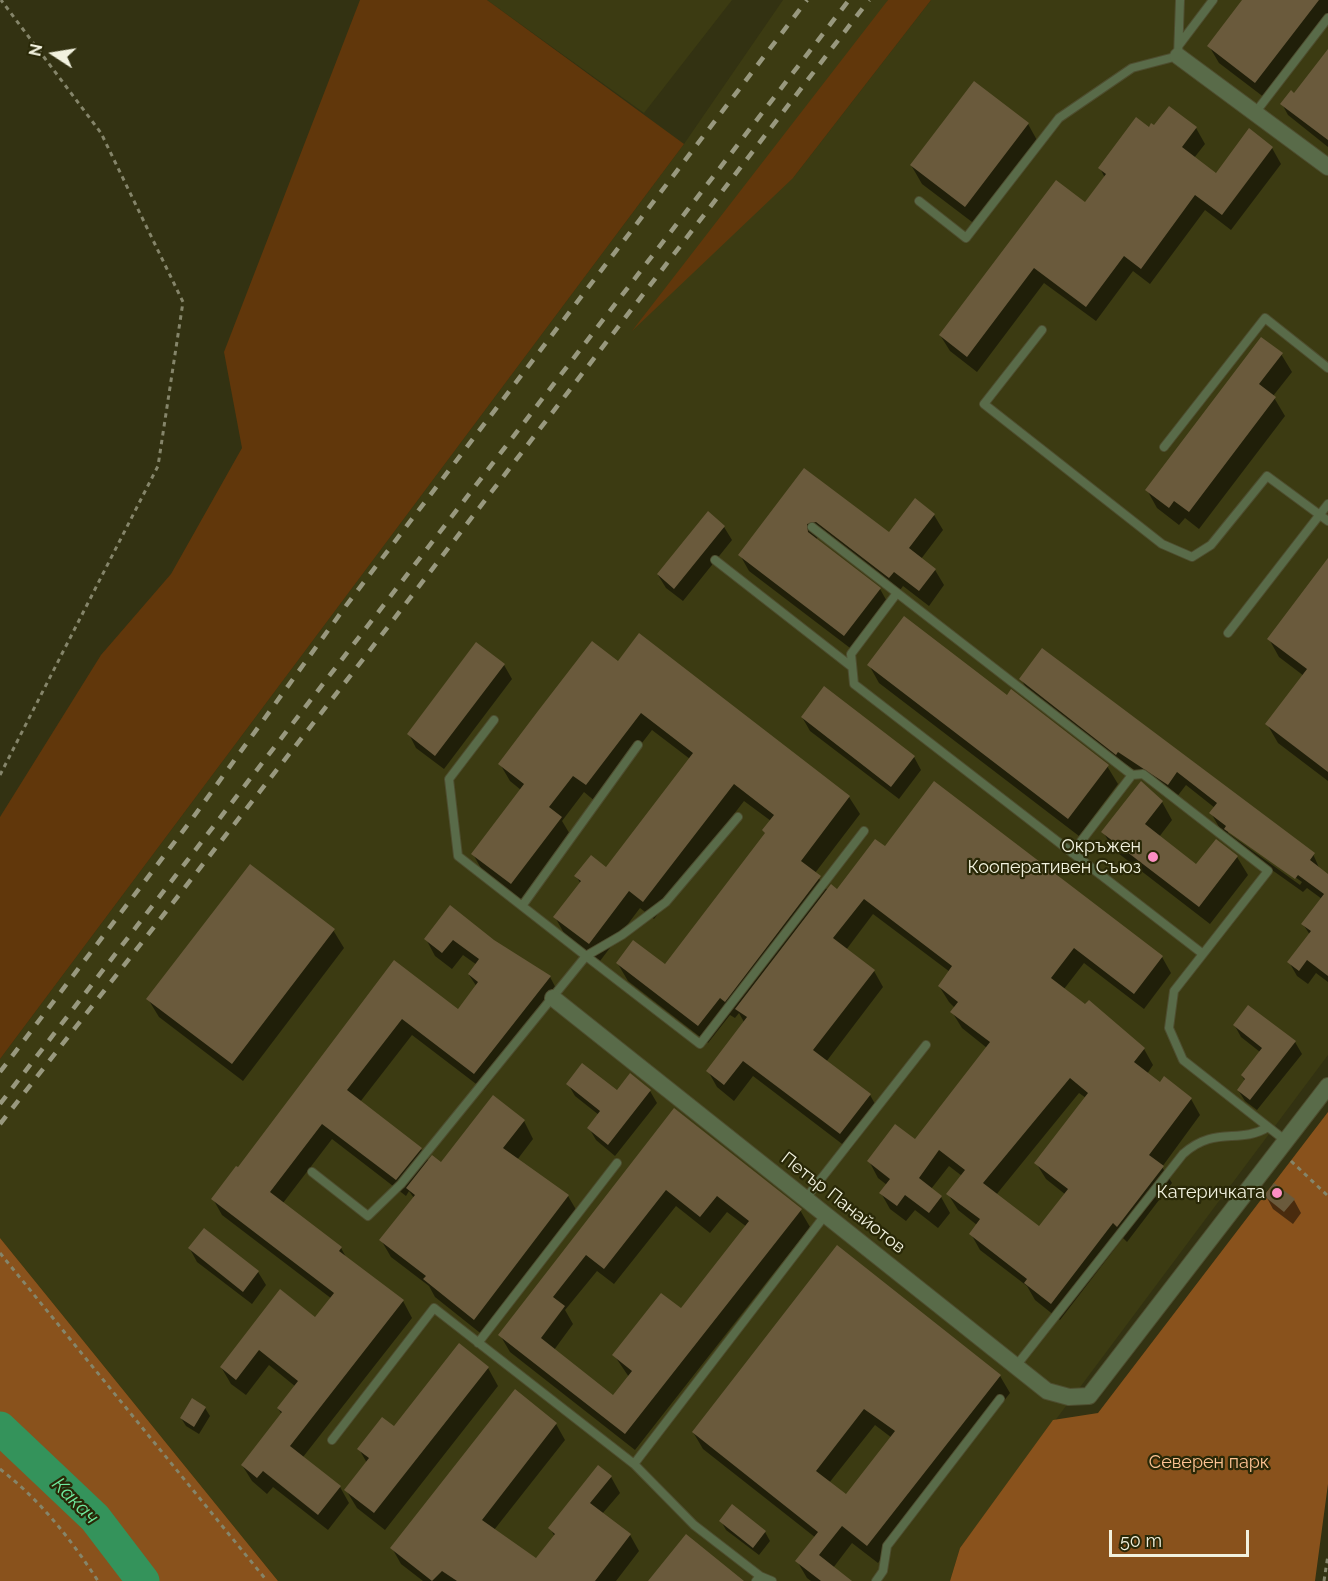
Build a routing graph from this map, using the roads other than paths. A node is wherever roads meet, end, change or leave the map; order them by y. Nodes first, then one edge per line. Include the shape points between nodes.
1 (1180, 0) edge
2 (1213, 0) edge
3 (1328, 18) edge
4 (1178, 51) junction
5 (1255, 113) junction
6 (1328, 167) edge
7 (919, 201) dead end
8 (1042, 330) dead end
9 (1328, 368) edge
10 (1164, 447) dead end
11 (1328, 504) edge
12 (1319, 515) junction
13 (1328, 521) edge
14 (812, 527) dead end
15 (715, 560) dead end
16 (897, 593) junction
17 (1228, 633) dead end
18 (852, 667) junction
19 (494, 720) dead end
20 (638, 745) dead end
21 (1132, 776) junction
22 (738, 817) dead end
23 (864, 831) dead end
24 (1072, 853) junction
25 (522, 906) junction
26 (1203, 954) junction
27 (586, 956) junction
28 (553, 998) junction
29 (926, 1045) dead end
30 (1328, 1086) edge
31 (1268, 1127) junction
32 (1282, 1145) junction
33 (617, 1163) dead end
34 (312, 1172) dead end
35 (806, 1198) junction
36 (827, 1214) junction
37 (478, 1342) junction
38 (1016, 1366) junction
39 (1000, 1399) dead end
40 (332, 1440) dead end
41 (634, 1464) junction
42 (758, 1579) edge
43 (772, 1581) edge
44 (876, 1581) edge

1 - 4 lane
2 - 4 lane
3 - 5 lane
4 - 5 street
4 - 7 lane via 1132,68 1059,118 966,238
5 - 6 street
8 - 12 lane via 984,404 1162,544 1192,556 1212,545 1267,476
9 - 10 lane via 1265,318
11 - 12 lane
12 - 13 lane
12 - 17 lane
14 - 16 lane
15 - 18 lane
16 - 18 lane via 850,654
16 - 21 lane
18 - 24 lane via 854,684
19 - 25 lane via 449,779 458,856
20 - 25 lane
21 - 24 lane
21 - 26 lane via 1143,774 1268,871
22 - 27 lane via 666,902
23 - 27 lane via 700,1044
24 - 26 lane
25 - 27 lane
26 - 31 lane via 1174,991 1169,1028 1183,1060
27 - 28 lane
28 - 34 lane via 401,1184 368,1216
28 - 35 street, Петър Панайотов
29 - 35 lane
30 - 32 street, Петър Панайотов
31 - 32 lane
31 - 38 lane via 1248,1136 1218,1135 1183,1154
32 - 38 street, Петър Панайотов via 1089,1396 1058,1396
33 - 37 lane
35 - 36 street, Петър Панайотов
36 - 38 street, Петър Панайотов
36 - 41 lane
37 - 40 lane via 434,1308
37 - 41 lane
39 - 44 lane via 887,1546 883,1571
41 - 42 lane via 694,1525
42 - 43 lane

